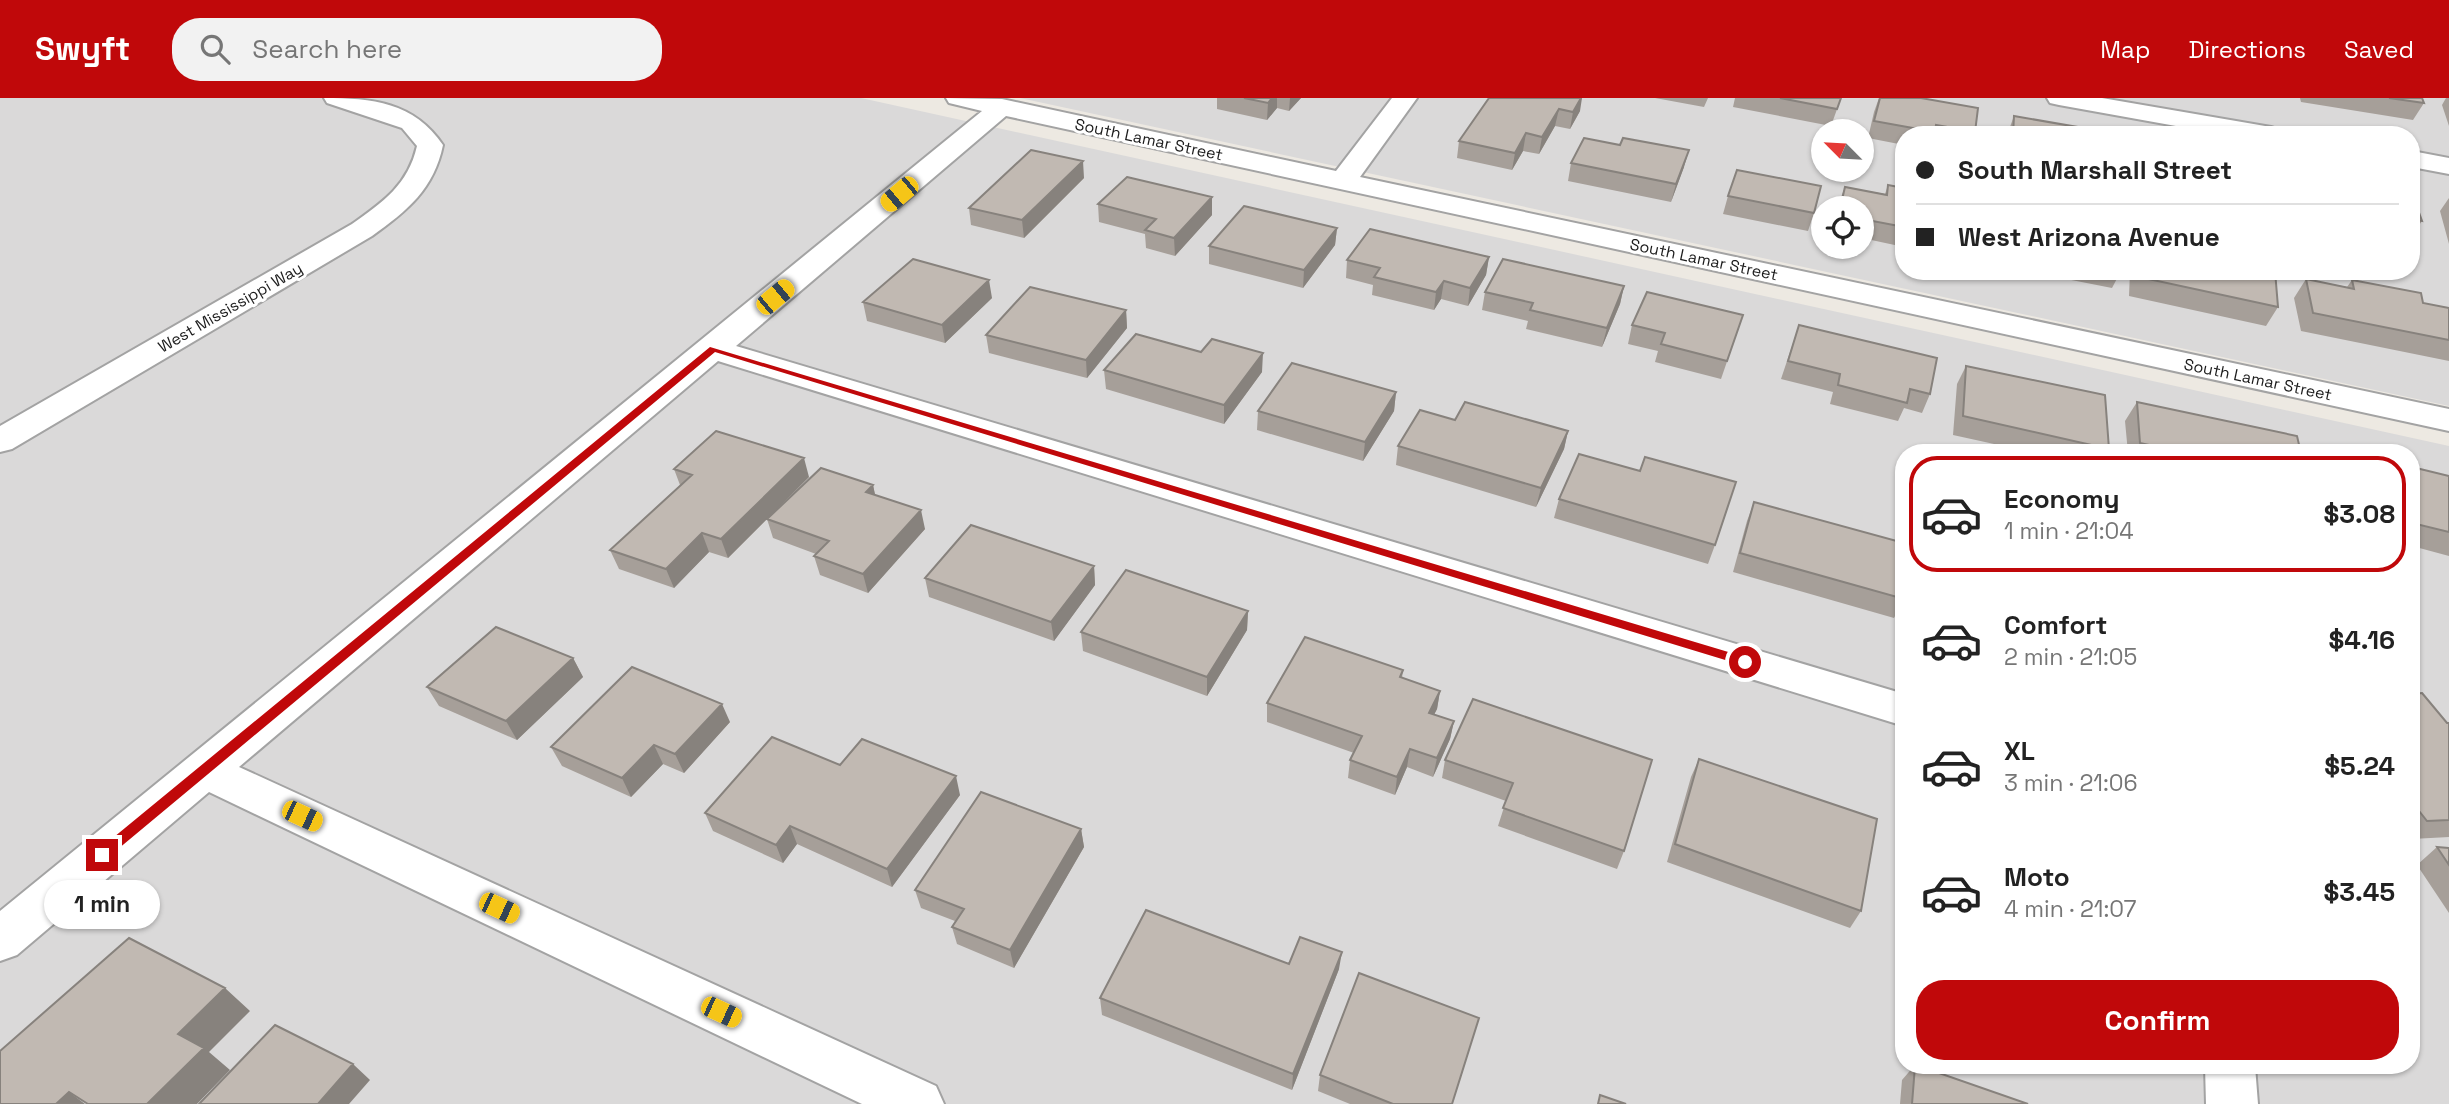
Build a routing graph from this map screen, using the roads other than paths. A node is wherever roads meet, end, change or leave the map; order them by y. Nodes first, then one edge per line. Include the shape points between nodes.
1 (336, 98) edge
2 (958, 98) edge
3 (1405, 98) edge
4 (2059, 98) edge
5 (1002, 107) junction
6 (2219, 126) edge
7 (2420, 161) edge
8 (2449, 166) edge
9 (1343, 181) junction
10 (713, 349) junction
11 (2449, 420) edge
12 (0, 441) edge
13 (1895, 707) edge
14 (203, 770) junction
15 (0, 940) edge
16 (2230, 1074) edge
17 (918, 1104) edge
18 (2232, 1104) edge

1 - 12 street, West Mississippi Way via 411,123 430,145 426,170 409,195 362,230
2 - 5 street, South Lamar Street
3 - 9 street
4 - 6 street
5 - 9 street, South Lamar Street
5 - 10 street
7 - 8 street
9 - 11 street, South Lamar Street
10 - 13 street
10 - 14 street
14 - 15 street
14 - 17 street
16 - 18 street

